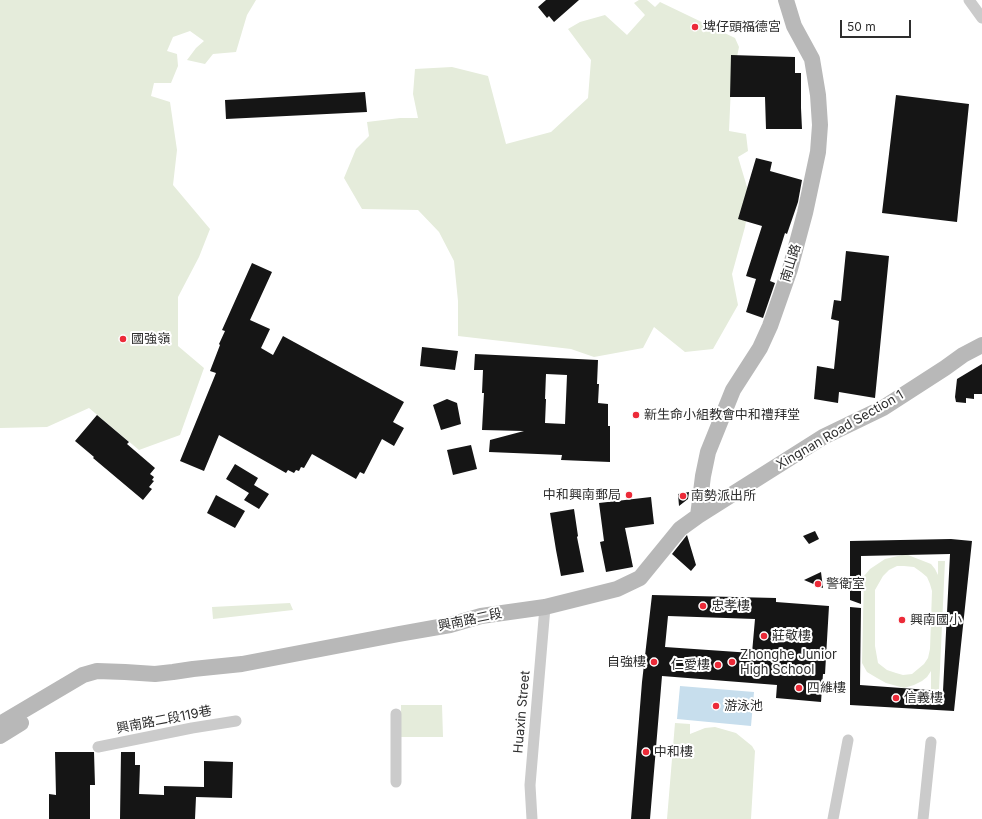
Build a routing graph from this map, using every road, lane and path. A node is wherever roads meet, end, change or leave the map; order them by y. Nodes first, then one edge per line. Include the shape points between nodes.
1 (786, 0) edge
2 (969, 0) edge
3 (982, 18) edge
4 (982, 345) edge
5 (698, 516) junction
6 (545, 607) junction
7 (213, 667) junction
8 (396, 714) dead end
9 (236, 721) dead end
10 (0, 724) edge
11 (0, 736) edge
12 (848, 740) dead end
13 (931, 742) dead end
14 (98, 747) dead end
15 (396, 782) dead end
16 (532, 819) edge
17 (833, 819) edge
18 (923, 819) edge

1 - 5 street, 南山路 via 794,26 812,59 820,125 818,152 794,255 770,326 760,348 732,390 708,452
2 - 3 street
4 - 5 street, Xingnan Road Section 1 via 883,408 823,437
5 - 6 street, 興南路二段 via 680,529 640,578 617,589
6 - 7 street, 興南路二段 via 481,616 450,625 242,664
6 - 16 street, Huaxin Street via 530,785
7 - 10 street, 興南路二段 via 155,674 97,671 83,675
7 - 11 street via 191,678 170,682 101,680 88,684
8 - 15 street
9 - 14 street, 興南路二段119巷
12 - 17 street
13 - 18 street

